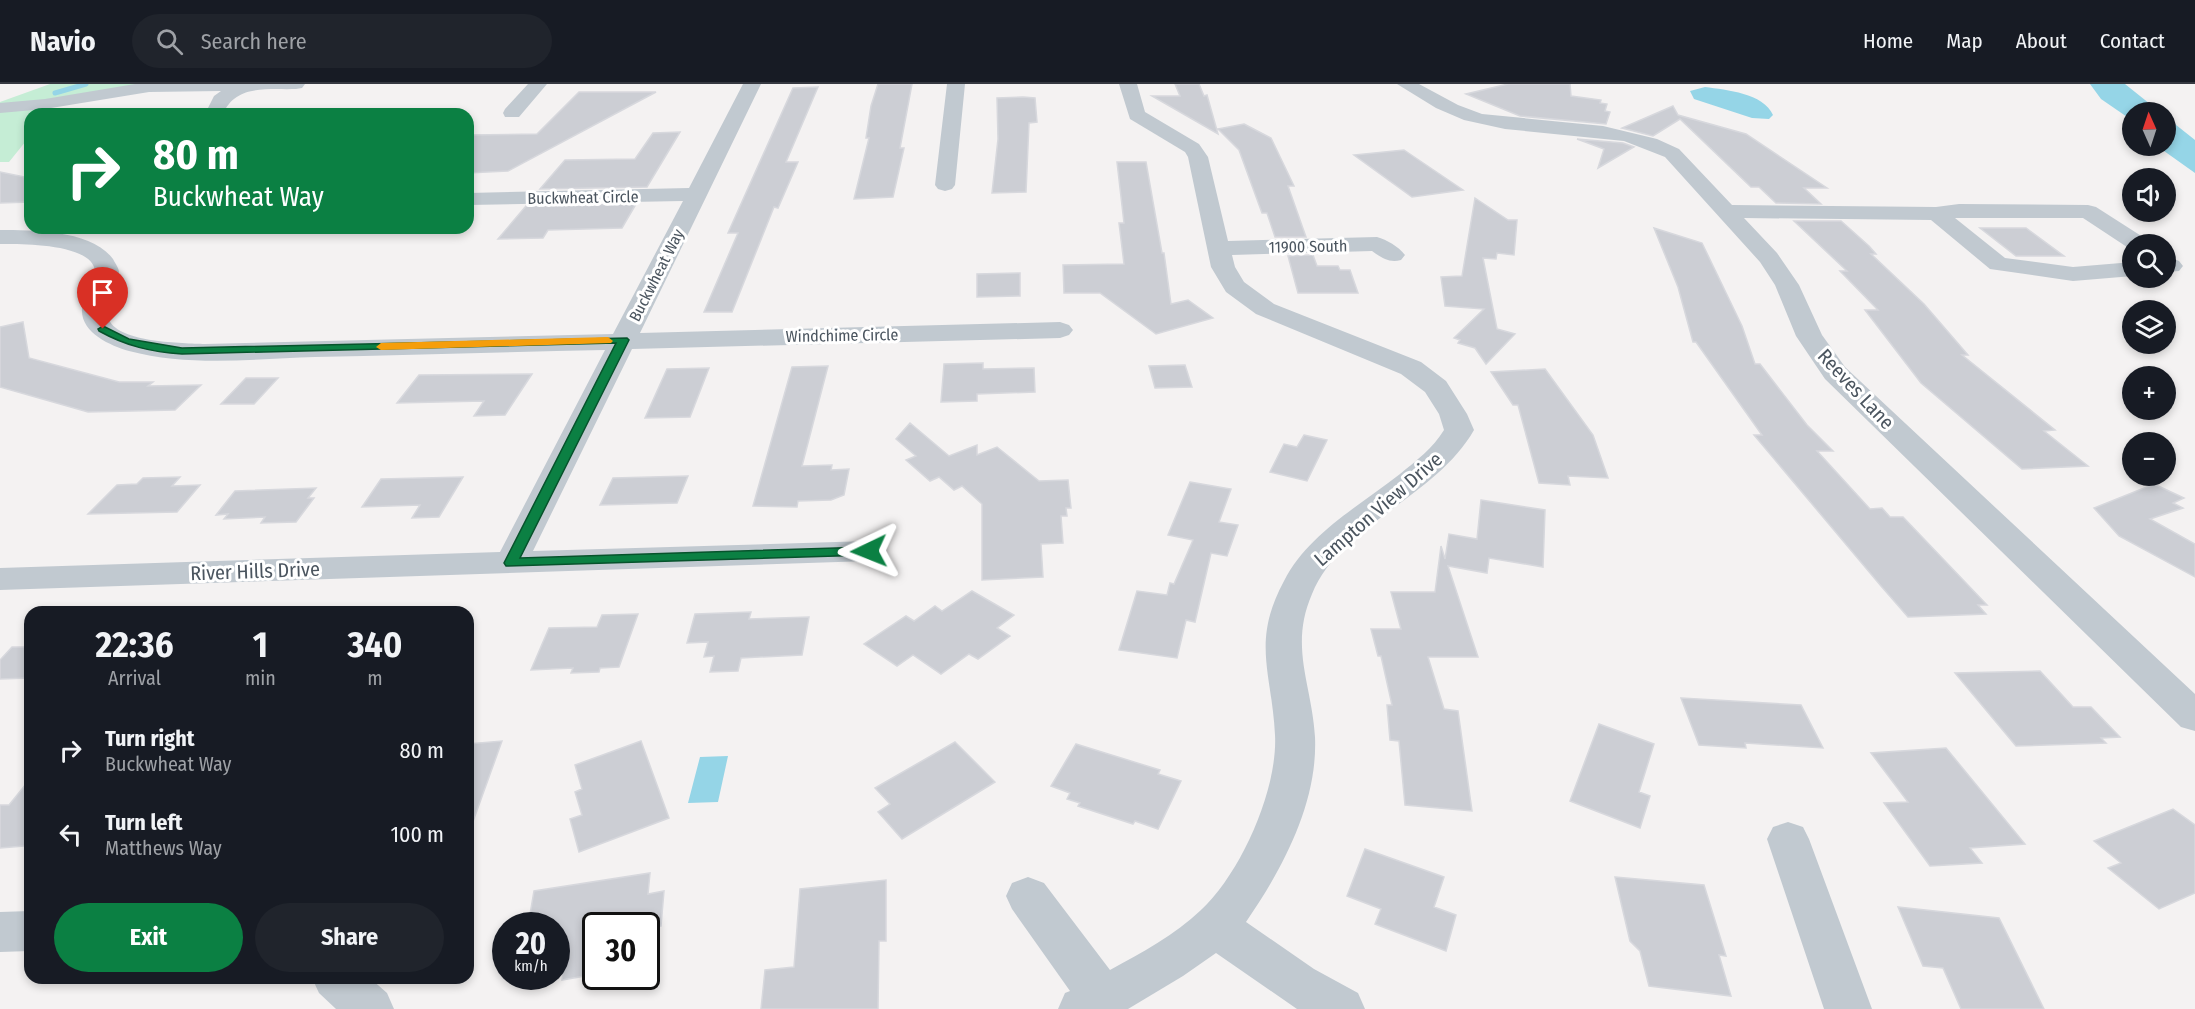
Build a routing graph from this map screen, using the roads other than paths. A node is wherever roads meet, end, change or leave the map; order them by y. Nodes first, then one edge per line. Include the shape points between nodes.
1 (241, 84) edge
2 (296, 84) edge
3 (538, 84) edge
4 (752, 84) edge
5 (956, 84) edge
6 (1128, 84) edge
7 (1406, 84) edge
8 (0, 108) edge
9 (217, 108) edge
10 (512, 113) dead end
11 (945, 185) dead end
12 (697, 194) junction
13 (474, 199) edge
14 (1726, 211) junction
15 (1936, 214) junction
16 (87, 234) edge
17 (2122, 234) edge
18 (0, 237) edge
19 (66, 242) junction
20 (1219, 248) junction
21 (1393, 255) dead end
22 (2122, 270) edge
23 (1060, 330) dead end
24 (624, 340) junction
25 (869, 551) dead end
26 (511, 563) junction
27 (0, 579) edge
28 (2195, 717) edge
29 (1788, 839) dead end
30 (1028, 896) dead end
31 (1216, 927) junction
32 (24, 931) edge
33 (0, 932) edge
34 (343, 984) edge
35 (1093, 1004) edge
36 (370, 1009) edge
37 (1341, 1009) edge
38 (1848, 1009) edge

1 - 2 street
1 - 8 street via 148,87
1 - 9 street via 220,100
3 - 10 street
4 - 12 street, Buckwheat Way
5 - 11 street
6 - 20 street, Lampton View Drive via 1137,116 1192,148 1198,157
7 - 14 street, Reeves Lane via 1445,107 1481,119 1610,133 1659,146 1682,161
12 - 13 street, Buckwheat Circle
12 - 24 street, Buckwheat Way
14 - 15 street
14 - 28 street, Reeves Lane via 1769,258 1787,285 1809,336 1835,373
15 - 17 street via 2088,212
15 - 22 street via 1998,264 2073,274
16 - 19 street
18 - 19 street
19 - 24 street, Windchime Circle via 92,252 105,266 105,284 95,304 97,321 113,336 142,346 205,352
20 - 21 street, 11900 South via 1377,244
20 - 31 street, Lampton View Drive via 1229,282 1244,296 1265,309 1411,368 1436,387 1454,414 1459,430 1434,462 1334,542 1309,567 1292,597 1283,628 1281,660 1295,739 1290,786 1276,831 1249,882
23 - 24 street, Windchime Circle
24 - 26 street, Buckwheat Way
25 - 26 street, River Hills Drive
26 - 27 street, River Hills Drive
29 - 38 street
30 - 35 street
31 - 35 street, Lampton View Drive via 1161,965
31 - 37 street via 1297,984
32 - 33 street
34 - 36 street

